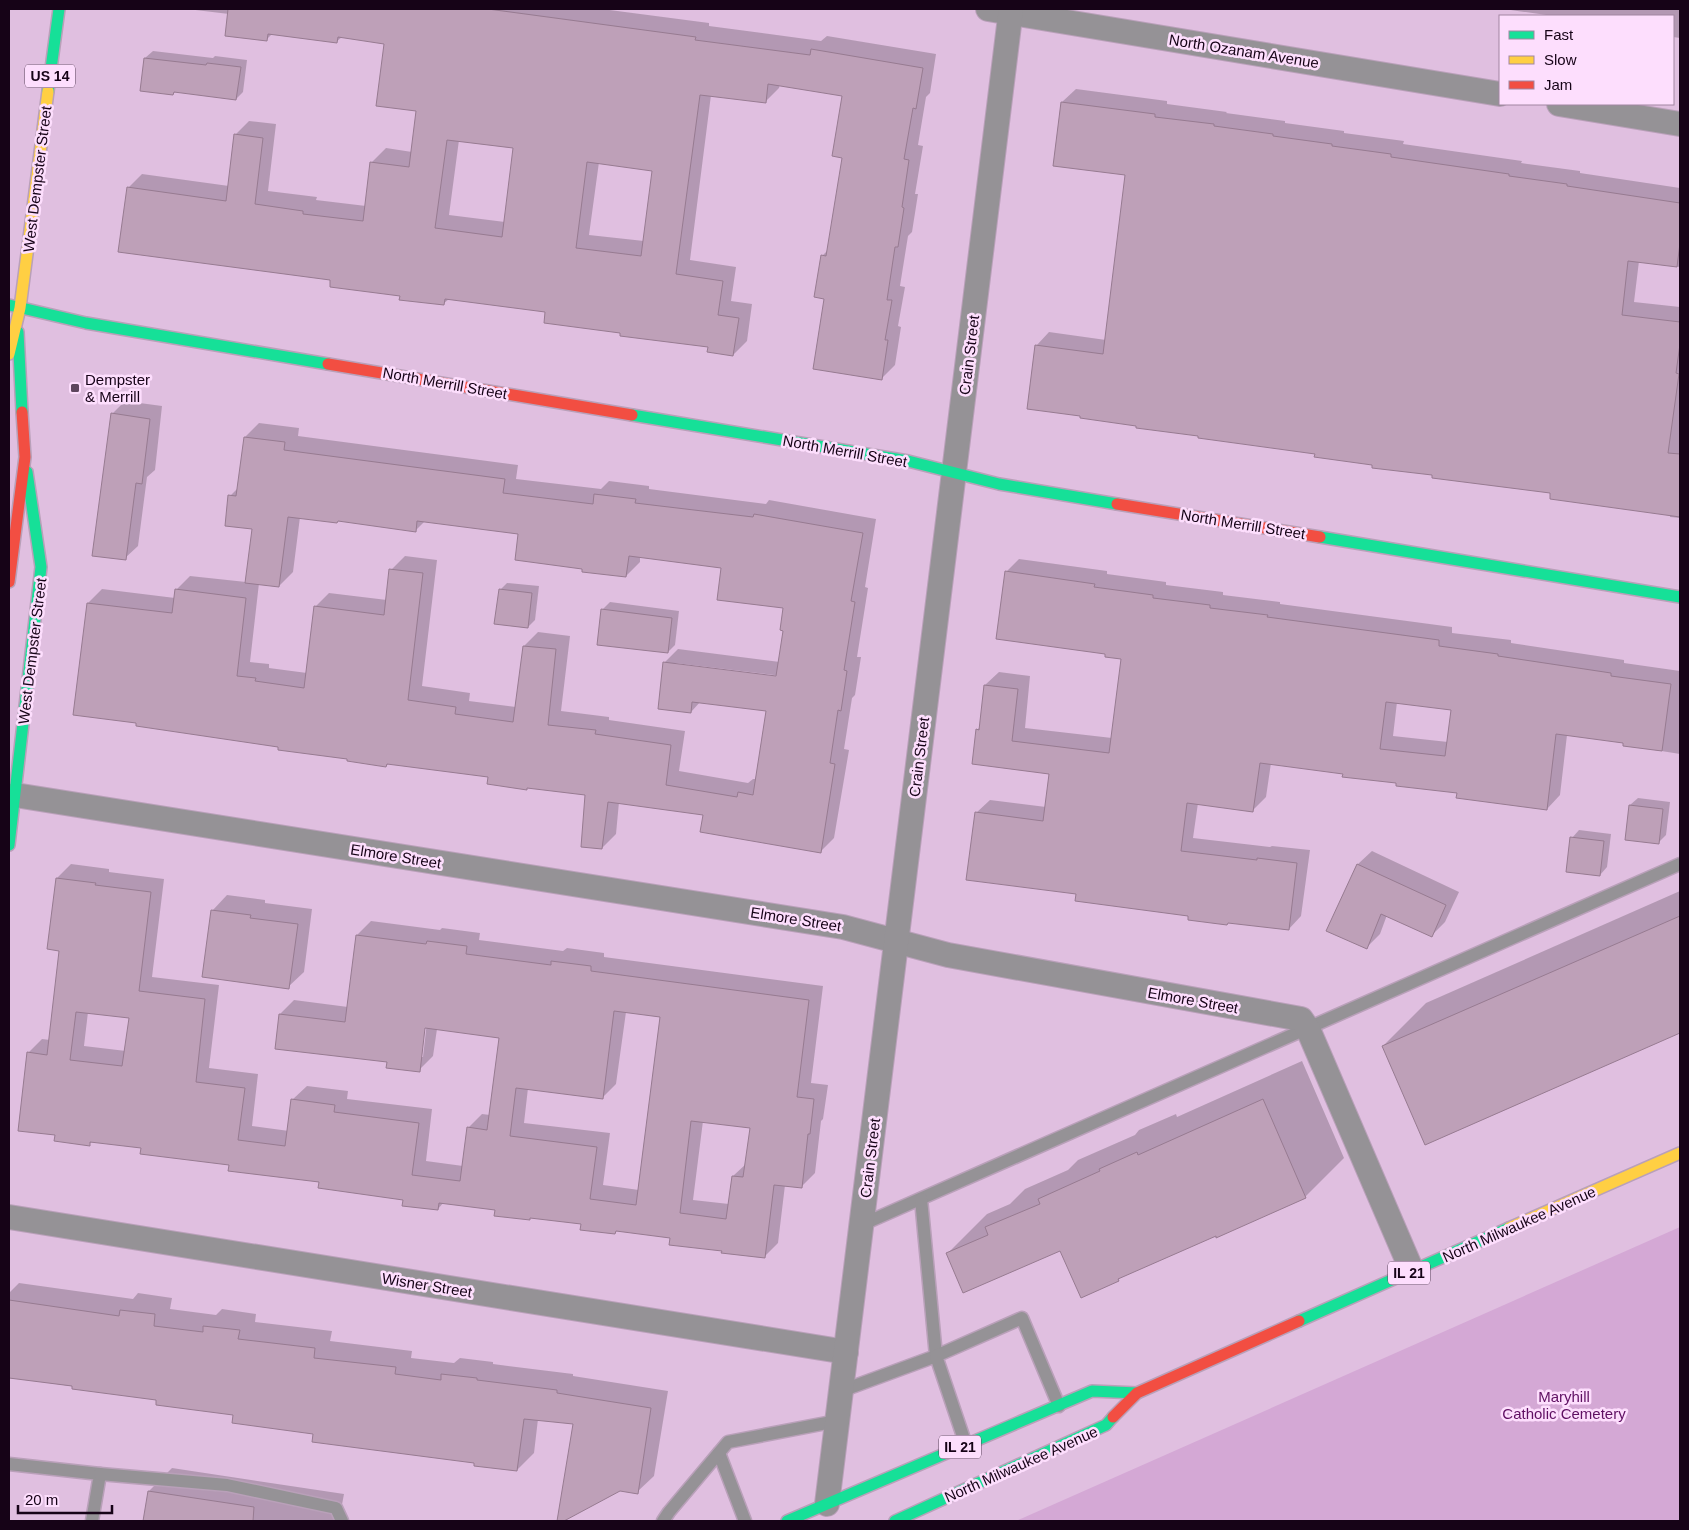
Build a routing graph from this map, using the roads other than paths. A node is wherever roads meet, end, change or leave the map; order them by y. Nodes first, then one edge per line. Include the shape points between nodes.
1 (59, 9) edge
2 (1003, 10) edge
3 (1499, 94) edge
4 (1565, 105) edge
5 (1680, 124) edge
6 (9, 305) edge
7 (20, 308) junction
8 (18, 320) junction
9 (9, 354) edge
10 (24, 457) junction
11 (954, 473) junction
12 (9, 582) edge
13 (1680, 597) edge
14 (15, 795) junction
15 (9, 845) edge
16 (1680, 864) edge
17 (896, 942) junction
18 (1308, 1029) junction
19 (1680, 1153) edge
20 (921, 1199) junction
21 (9, 1217) edge
22 (861, 1225) junction
23 (1412, 1271) junction
24 (846, 1352) junction
25 (936, 1356) junction
26 (841, 1391) junction
27 (1137, 1392) junction
28 (1059, 1406) junction
29 (837, 1421) junction
30 (966, 1445) junction
31 (719, 1453) junction
32 (9, 1464) edge
33 (100, 1474) junction
34 (827, 1504) junction
35 (92, 1521) edge
36 (342, 1521) edge
37 (663, 1521) edge
38 (745, 1521) edge
39 (788, 1521) edge
40 (895, 1521) edge

1 - 7 street, West Dempster Street / US 14
2 - 3 street, North Ozanam Avenue
2 - 11 street, Crain Street
4 - 5 street
6 - 7 street, North Merrill Street
7 - 8 street, West Dempster Street / US 14
7 - 11 street, North Merrill Street via 96,324 908,462
8 - 9 street, West Dempster Street / US 14
8 - 10 street, West Dempster Street / US 14
10 - 12 street, West Dempster Street / US 14
10 - 14 street, West Dempster Street via 41,567
11 - 13 street, North Merrill Street via 999,484
11 - 17 street, Crain Street
14 - 15 street, West Dempster Street
14 - 17 street, Elmore Street via 843,926
16 - 18 lane
17 - 18 street, Elmore Street via 948,955 1301,1019
17 - 22 street, Crain Street
18 - 20 lane
18 - 23 street
19 - 23 street, North Milwaukee Avenue / IL 21
20 - 22 lane
20 - 25 lane
21 - 24 street, Wisner Street
22 - 24 street, Crain Street
23 - 27 street, North Milwaukee Avenue / IL 21
24 - 26 street, Crain Street
25 - 26 lane
25 - 28 lane via 1022,1318
25 - 30 lane
26 - 29 street, Crain Street
27 - 28 street, North Milwaukee Avenue / IL 21 via 1092,1391
27 - 40 street, North Milwaukee Avenue / IL 21 via 1106,1425
28 - 30 street, North Milwaukee Avenue / IL 21
29 - 31 lane via 728,1442
29 - 34 street, Crain Street
30 - 34 street, North Milwaukee Avenue / IL 21
31 - 37 lane
31 - 38 lane
32 - 33 lane
33 - 35 lane
33 - 36 lane via 227,1485 336,1508
34 - 39 street, North Milwaukee Avenue / IL 21

